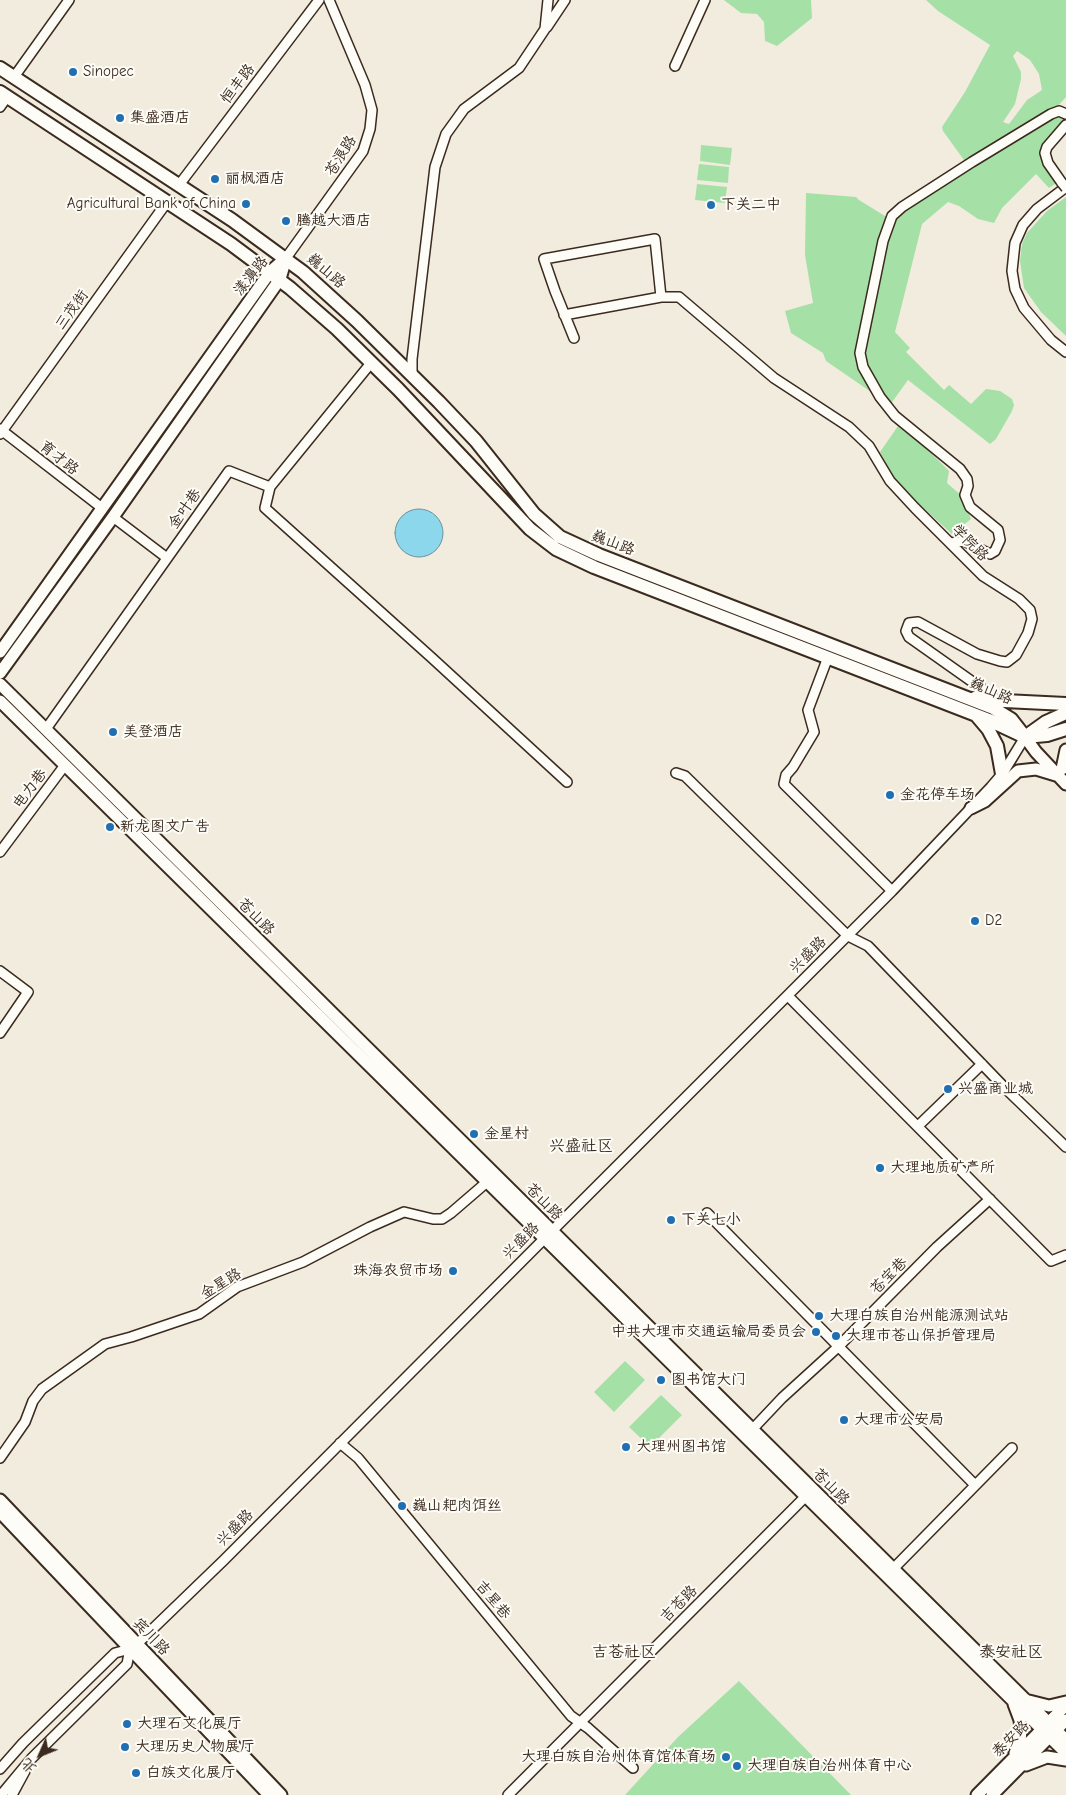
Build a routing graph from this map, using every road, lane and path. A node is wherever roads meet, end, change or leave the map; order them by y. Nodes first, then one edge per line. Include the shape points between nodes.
1 (69, 0) edge
2 (319, 0) edge
3 (329, 0) edge
4 (548, 0) edge
5 (565, 0) edge
6 (705, 0) edge
7 (545, 29) junction
8 (675, 66) dead end
9 (0, 68) edge
10 (14, 77) junction
11 (2, 99) edge
12 (1066, 114) edge
13 (1066, 124) edge
14 (178, 185) junction
15 (1065, 186) edge
16 (167, 202) junction
17 (286, 258) junction
18 (275, 276) junction
19 (661, 297) junction
20 (564, 315) junction
21 (574, 338) dead end
22 (1066, 352) edge
23 (371, 363) junction
24 (412, 375) junction
25 (1, 431) edge
26 (270, 487) junction
27 (523, 501) junction
28 (102, 508) junction
29 (512, 510) junction
30 (113, 517) junction
31 (951, 544) junction
32 (565, 547) junction
33 (167, 558) junction
34 (0, 652) edge
35 (828, 657) junction
36 (0, 673) edge
37 (0, 684) edge
38 (984, 690) junction
39 (970, 699) junction
40 (0, 701) edge
41 (1002, 702) junction
42 (1066, 704) edge
43 (1066, 713) edge
44 (976, 715) junction
45 (1066, 728) edge
46 (46, 729) junction
47 (1025, 737) junction
48 (1066, 750) edge
49 (65, 766) junction
50 (676, 773) dead end
51 (1002, 774) junction
52 (1063, 776) edge
53 (567, 782) dead end
54 (971, 808) junction
55 (0, 852) edge
56 (892, 892) junction
57 (848, 936) junction
58 (0, 971) edge
59 (788, 996) junction
60 (0, 1033) edge
61 (982, 1064) junction
62 (918, 1126) junction
63 (1066, 1147) edge
64 (488, 1182) junction
65 (990, 1199) junction
66 (707, 1213) dead end
67 (548, 1235) junction
68 (1066, 1255) edge
69 (838, 1347) junction
70 (749, 1433) junction
71 (340, 1443) junction
72 (1012, 1448) dead end
73 (0, 1458) edge
74 (975, 1485) junction
75 (808, 1498) junction
76 (0, 1500) edge
77 (0, 1512) edge
78 (893, 1569) junction
79 (134, 1646) junction
80 (1009, 1697) junction
81 (1024, 1698) junction
82 (1066, 1704) edge
83 (1066, 1720) edge
84 (582, 1724) junction
85 (1049, 1730) junction
86 (1066, 1740) edge
87 (1066, 1752) edge
88 (31, 1758) junction
89 (1066, 1760) edge
90 (1014, 1765) junction
91 (1, 1767) edge
92 (633, 1768) dead end
93 (1, 1795) edge
94 (12, 1795) edge
95 (269, 1795) edge
96 (281, 1795) edge
97 (508, 1795) edge
98 (516, 1795) edge
99 (977, 1795) edge
100 (992, 1795) edge

1 - 10 street
2 - 14 street, 恒丰路
3 - 17 street, 苍浪路 via 365,85 372,110 370,129 363,151
4 - 7 street
5 - 7 street
6 - 8 street
7 - 24 street via 519,68 464,109 446,134 435,167
9 - 10 highway, 巍山路
10 - 14 highway, 巍山路
11 - 16 highway, 巍山路
12 - 31 street via 1059,111 1051,114 902,207 892,216 882,241 860,353 863,367 895,416 960,469 967,478 965,495 970,507 998,530 1000,540 990,554 964,541
13 - 15 street via 1045,153 1048,163
14 - 17 highway, 巍山路
15 - 22 street via 1028,219 1015,243 1012,264 1013,282 1020,302 1045,333
16 - 18 highway, 巍山路
16 - 25 street, 三茂街
17 - 18 main road, 漾濞路
17 - 24 highway, 巍山路 via 336,301
18 - 23 highway, 巍山路 via 312,306
18 - 28 main road, 漾濞路
18 - 30 main road, 漾濞路
19 - 20 street
19 - 20 street via 655,239 544,259
19 - 31 street, 学院路 via 679,296 774,378 849,427 869,446 890,481
20 - 21 street
23 - 26 street
23 - 29 highway, 巍山路
24 - 27 highway, 巍山路 via 468,432
25 - 28 street, 育才路
26 - 33 street, 金叶巷 via 229,471
26 - 53 street via 265,508
27 - 29 highway
27 - 32 highway, 巍山路
28 - 34 main road, 漾濞路
29 - 32 highway, 巍山路 via 539,536
30 - 33 street
30 - 36 main road, 漾濞路
31 - 38 street, 学院路 via 983,576 1030,610 1032,619 1028,633 1016,655 1007,662 977,654 918,622 908,622 906,631 909,637
32 - 35 highway, 巍山路 via 594,567
32 - 39 highway, 巍山路 via 599,556
33 - 46 street, 金叶巷
35 - 44 highway, 巍山路
35 - 56 street via 808,710 814,732 786,775 784,784
37 - 46 main road, 苍山路
38 - 39 street
38 - 41 street
39 - 41 highway
39 - 47 highway, 巍山路 via 1007,715
40 - 49 main road, 苍山路
41 - 42 highway
43 - 47 highway
44 - 47 highway, 巍山路
44 - 51 highway via 995,741
45 - 47 highway via 1047,735
46 - 67 main road, 苍山路
47 - 51 street, 兴盛路
47 - 52 main road via 1036,752
48 - 52 main road
49 - 55 street, 电力巷
49 - 64 main road, 苍山路
50 - 57 street via 685,776
51 - 54 street, 兴盛路
52 - 54 main road via 1036,769 1018,771 985,801
54 - 56 street, 兴盛路
56 - 57 street, 兴盛路
57 - 59 street, 兴盛路
57 - 61 street via 868,946
58 - 60 street via 28,992
59 - 62 street
59 - 67 street, 兴盛路
61 - 62 street
61 - 63 street
62 - 65 street
64 - 67 main road, 苍山路
64 - 73 street, 金星路 via 442,1218 404,1212 302,1262 237,1287 200,1314 104,1344 42,1389 33,1400 25,1422
65 - 68 street via 1051,1261
65 - 69 street, 苍宝巷 via 937,1247
66 - 69 street
67 - 70 main road, 苍山路
67 - 71 street, 兴盛路
69 - 70 street, 苍宝巷
69 - 74 street
70 - 75 main road, 苍山路
70 - 78 main road, 苍山路
71 - 79 street, 兴盛路
71 - 84 street, 吉星巷 via 358,1458
72 - 74 street
74 - 78 street
75 - 80 main road, 苍山路
75 - 84 street, 吉苍路
76 - 79 main road, 宾川路
77 - 79 main road, 宾川路
78 - 81 main road, 苍山路
79 - 88 street, 兴盛路 via 126,1664
79 - 91 street, 兴盛路 via 115,1653
79 - 95 main road, 宾川路
79 - 96 main road, 宾川路
80 - 85 main road, 苍山路
80 - 90 main road via 1018,1712 1022,1730
81 - 82 main road via 1045,1706
81 - 85 main road, 苍山路
82 - 85 main road, 泰安路
83 - 85 main road, 泰安路
84 - 92 street, 吉星巷
84 - 97 street, 吉苍路
84 - 98 street, 吉苍路
85 - 86 main road, 苍山路
85 - 87 main road, 苍山路
85 - 90 main road, 泰安路
88 - 93 street, 兴盛路
88 - 94 street
89 - 90 main road via 1051,1757
90 - 99 main road, 泰安路
90 - 100 main road, 泰安路

